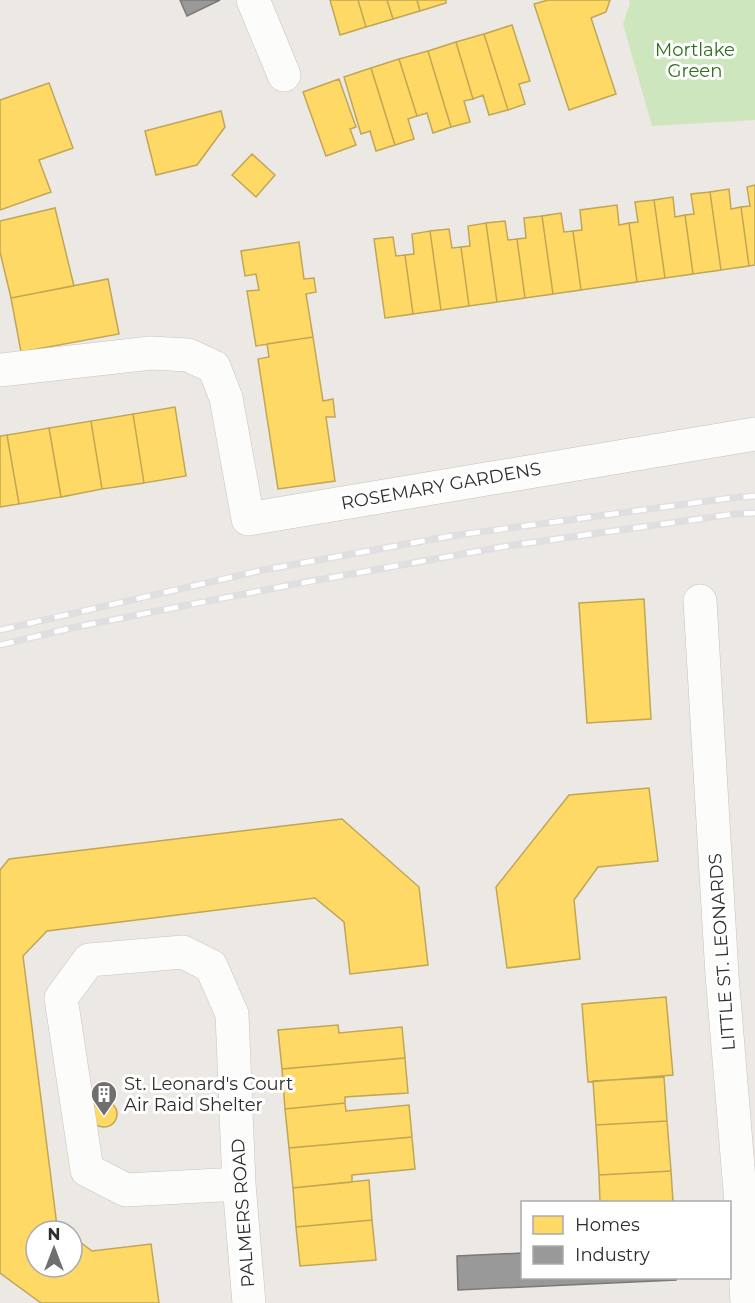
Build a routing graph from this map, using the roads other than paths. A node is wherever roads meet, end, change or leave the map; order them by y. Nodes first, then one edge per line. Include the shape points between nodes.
1 (253, 0) edge
2 (284, 75) dead end
3 (0, 370) edge
4 (755, 434) edge
5 (700, 601) dead end
6 (239, 1184) junction
7 (749, 1239) edge
8 (249, 1303) edge
9 (747, 1303) edge

1 - 2 street
3 - 4 street, ROSEMARY GARDENS via 151,353 188,355 214,367 226,398 248,519
5 - 7 street, LITTLE ST. LEONARDS via 722,975
6 - 6 street, PALMERS ROAD via 232,1014 211,966 183,952 88,960 61,998 87,1170 126,1190
6 - 8 street, PALMERS ROAD
7 - 9 street, LITTLE ST. LEONARDS

